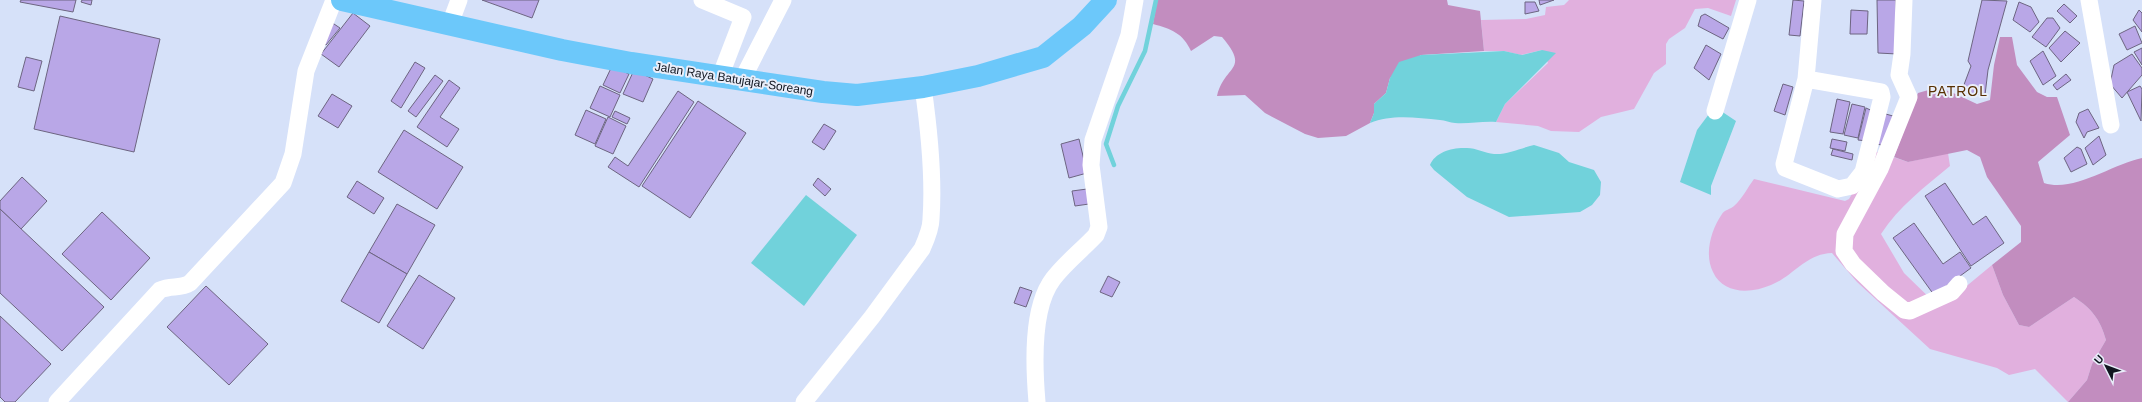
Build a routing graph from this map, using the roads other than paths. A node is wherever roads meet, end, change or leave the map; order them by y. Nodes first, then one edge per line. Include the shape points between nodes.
1 (334, 0) edge
2 (342, 0) edge
3 (459, 0) edge
4 (702, 0) edge
5 (783, 0) edge
6 (1106, 0) edge
7 (1135, 0) edge
8 (1748, 0) edge
9 (1814, 0) edge
10 (1904, 0) edge
11 (2089, 0) edge
12 (380, 4) edge
13 (450, 24) junction
14 (720, 76) junction
15 (1806, 79) junction
16 (742, 80) junction
17 (924, 87) junction
18 (1715, 111) dead end
19 (2111, 125) dead end
20 (1959, 284) dead end
21 (57, 402) edge
22 (804, 402) edge
23 (1037, 402) edge

1 - 21 street via 306,71 293,154 283,183 190,282 183,287 160,290
2 - 12 highway, Jalan Raya Batujajar-Soreang
3 - 13 street
4 - 14 street via 743,17
5 - 16 street
6 - 17 highway, Jalan Raya Batujajar-Soreang via 1082,26 1043,58 985,75
7 - 23 street via 1129,35 1093,140 1091,165 1098,227 1096,235 1052,280 1040,313 1034,362
8 - 18 street
9 - 15 street
10 - 20 street via 1899,75 1909,97 1880,168 1845,234 1844,251 1853,264 1904,310 1910,310 1952,292
11 - 19 street
12 - 13 highway, Jalan Raya Batujajar-Soreang
13 - 14 highway, Jalan Raya Batujajar-Soreang via 562,50
14 - 16 highway, Jalan Raya Batujajar-Soreang
15 - 15 street via 1881,92 1882,97 1864,172 1852,186 1838,189 1785,168
16 - 17 highway, Jalan Raya Batujajar-Soreang via 857,95
17 - 22 street via 929,126 931,221 922,249

